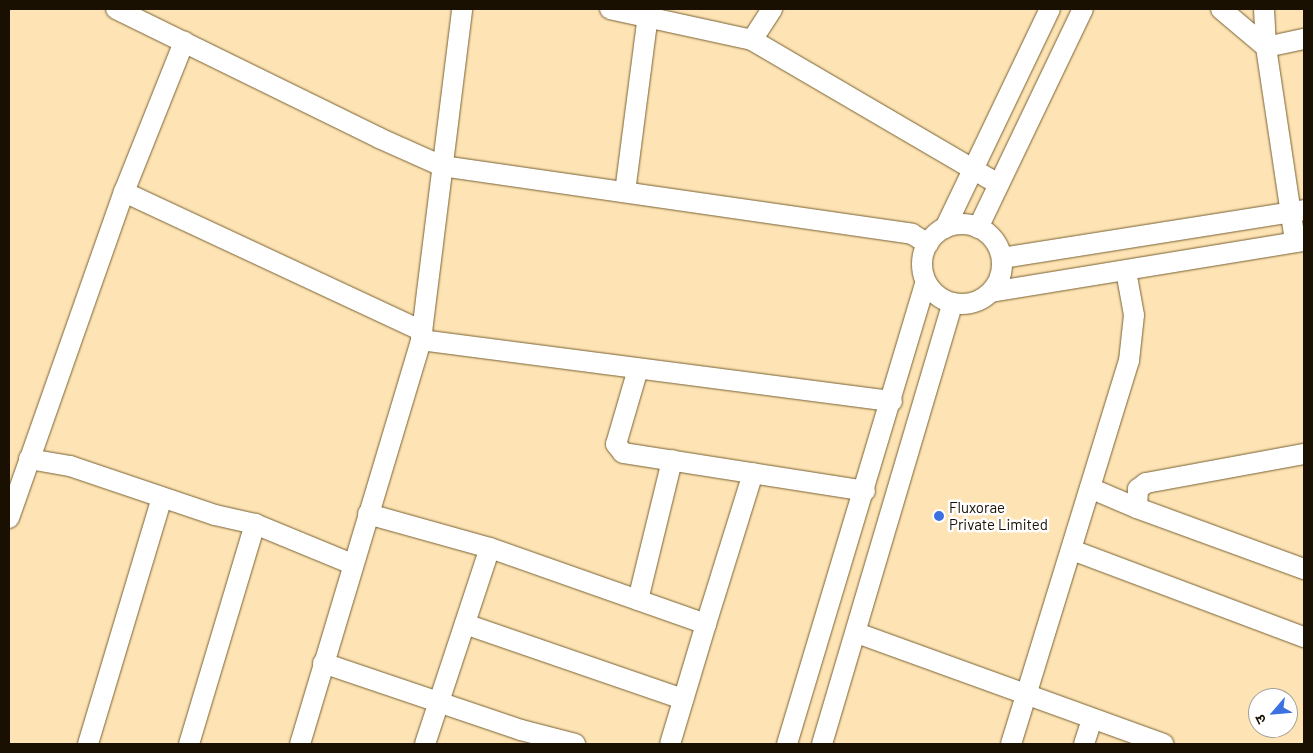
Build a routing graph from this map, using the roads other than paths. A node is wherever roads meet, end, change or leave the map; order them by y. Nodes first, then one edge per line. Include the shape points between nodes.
1 (116, 9) edge
2 (462, 9) edge
3 (610, 9) edge
4 (772, 9) edge
5 (1050, 9) edge
6 (1082, 9) edge
7 (1221, 9) edge
8 (1264, 9) edge
9 (656, 14) edge
10 (1304, 39) edge
11 (752, 40) junction
12 (184, 42) junction
13 (1266, 47) junction
14 (442, 166) junction
15 (972, 169) junction
16 (998, 184) junction
17 (124, 192) junction
18 (624, 192) junction
19 (1297, 211) edge
20 (945, 228) junction
21 (978, 228) junction
22 (1300, 242) edge
23 (928, 244) junction
24 (1002, 258) junction
25 (1126, 271) junction
26 (926, 282) junction
27 (991, 292) junction
28 (953, 304) junction
29 (422, 336) junction
30 (638, 369) junction
31 (892, 401) junction
32 (1304, 454) edge
33 (29, 460) junction
34 (672, 460) junction
35 (753, 473) junction
36 (1090, 488) junction
37 (864, 491) junction
38 (162, 498) junction
39 (1137, 508) junction
40 (368, 514) junction
41 (9, 518) edge
42 (255, 524) junction
43 (490, 548) junction
44 (1072, 550) junction
45 (352, 564) junction
46 (1304, 569) edge
47 (638, 600) junction
48 (465, 624) junction
49 (706, 624) junction
50 (857, 633) junction
51 (1304, 637) edge
52 (323, 664) junction
53 (1027, 694) junction
54 (683, 699) junction
55 (439, 702) junction
56 (1092, 719) junction
57 (518, 737) edge
58 (88, 744) edge
59 (189, 744) edge
60 (300, 744) edge
61 (425, 744) edge
62 (575, 744) edge
63 (670, 744) edge
64 (787, 744) edge
65 (822, 744) edge
66 (1011, 744) edge
67 (1084, 744) edge
68 (1163, 744) edge

1 - 12 street
2 - 14 street
3 - 9 street
4 - 11 street
5 - 15 street
6 - 16 street
7 - 13 street
8 - 13 street
9 - 11 street
9 - 18 street
10 - 13 street
11 - 15 street
12 - 14 street
12 - 17 street
13 - 19 street
14 - 18 street
14 - 29 street
15 - 16 street
15 - 20 street
16 - 21 street
17 - 29 street
17 - 33 street
18 - 23 street via 912,234
19 - 22 street
19 - 24 street
20 - 21 street via 966,225
20 - 23 street
21 - 24 street via 998,246
22 - 25 street
23 - 26 street via 923,269
24 - 27 street via 1002,271
25 - 27 street
25 - 36 street via 1134,315 1129,361
26 - 28 street via 937,296
26 - 31 street
27 - 28 street via 971,304
28 - 50 street
29 - 30 street
29 - 40 street
30 - 31 street
30 - 34 street via 616,444 623,453
31 - 37 street
32 - 39 street via 1146,483 1138,489
33 - 38 street via 70,466
33 - 41 street
34 - 35 street
34 - 47 street
35 - 37 street
35 - 49 street
36 - 39 street
36 - 44 street
37 - 64 street
38 - 42 street
38 - 58 street
39 - 46 street
40 - 43 street
40 - 45 street
42 - 45 street
42 - 59 street
43 - 47 street
43 - 48 street
44 - 51 street
44 - 53 street
45 - 52 street
47 - 49 street
48 - 54 street
48 - 55 street
49 - 54 street
50 - 53 street
50 - 65 street
52 - 55 street
52 - 60 street
53 - 56 street
53 - 66 street
54 - 63 street
55 - 57 street
55 - 61 street
56 - 67 street
56 - 68 street
57 - 62 street

